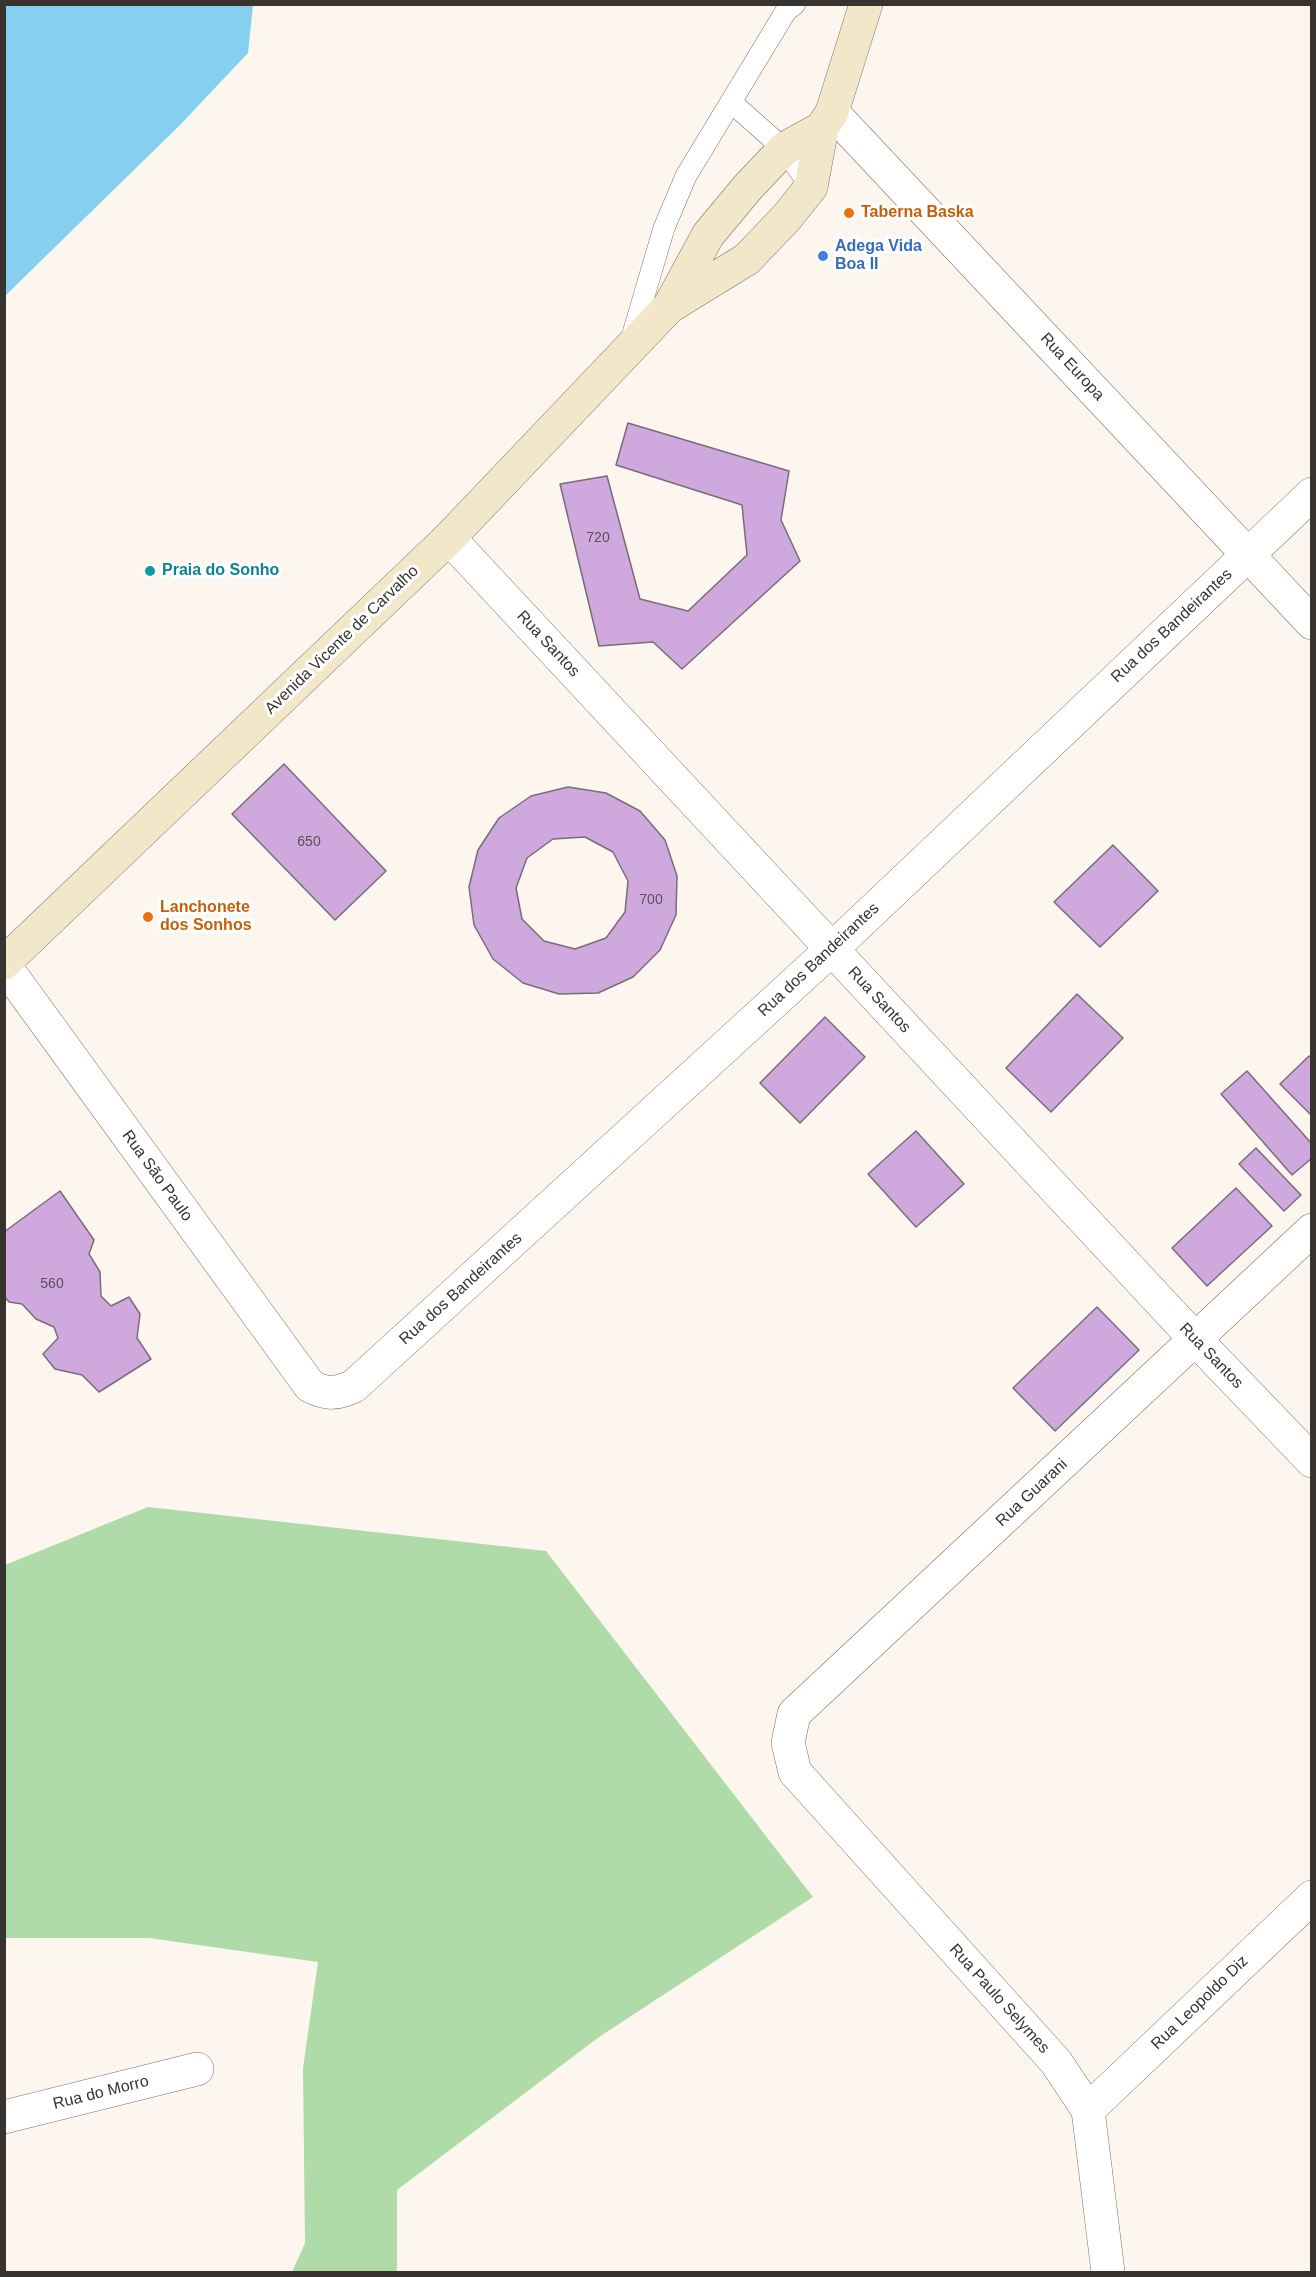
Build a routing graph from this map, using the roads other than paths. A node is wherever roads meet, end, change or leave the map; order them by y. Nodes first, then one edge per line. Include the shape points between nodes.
1 (795, 4) edge
2 (866, 4) edge
3 (731, 102) junction
4 (827, 120) junction
5 (784, 149) junction
6 (811, 187) junction
7 (669, 307) junction
8 (629, 348) junction
9 (1311, 494) edge
10 (449, 538) junction
11 (1248, 554) junction
12 (1311, 623) edge
13 (832, 949) junction
14 (4, 964) edge
15 (1311, 1230) edge
16 (1196, 1340) junction
17 (310, 1386) joint
18 (1311, 1461) edge
19 (795, 1772) joint
20 (1311, 1897) edge
21 (197, 2069) dead end
22 (1088, 2110) junction
23 (4, 2117) edge
24 (1108, 2272) edge

1 - 3 lane via 786,11
2 - 4 main road
3 - 5 lane
3 - 8 lane via 686,176 664,228
4 - 5 main road, Avenida Vicente de Carvalho
4 - 6 main road, Avenida Vicente de Carvalho
4 - 11 street, Rua Europa
5 - 6 lane
5 - 7 main road, Avenida Vicente de Carvalho via 708,236
6 - 7 main road, Avenida Vicente de Carvalho via 747,259
7 - 8 main road, Avenida Vicente de Carvalho
8 - 10 main road, Avenida Vicente de Carvalho
9 - 11 street, Rua dos Bandeirantes
10 - 13 street, Rua Santos
10 - 14 main road, Avenida Vicente de Carvalho
11 - 12 street, Rua Europa
11 - 13 street, Rua dos Bandeirantes
13 - 16 street, Rua Santos
13 - 17 street, Rua dos Bandeirantes via 354,1386 339,1393 323,1393
14 - 17 street, Rua São Paulo
15 - 16 street, Rua Guarani
16 - 18 street, Rua Santos
16 - 19 street, Rua Guarani via 794,1714 788,1743
19 - 22 street, Rua Paulo Selymes via 1056,2062
20 - 22 street, Rua Leopoldo Diz
21 - 23 street, Rua do Morro
22 - 24 street, Rua Paulo Selymes

